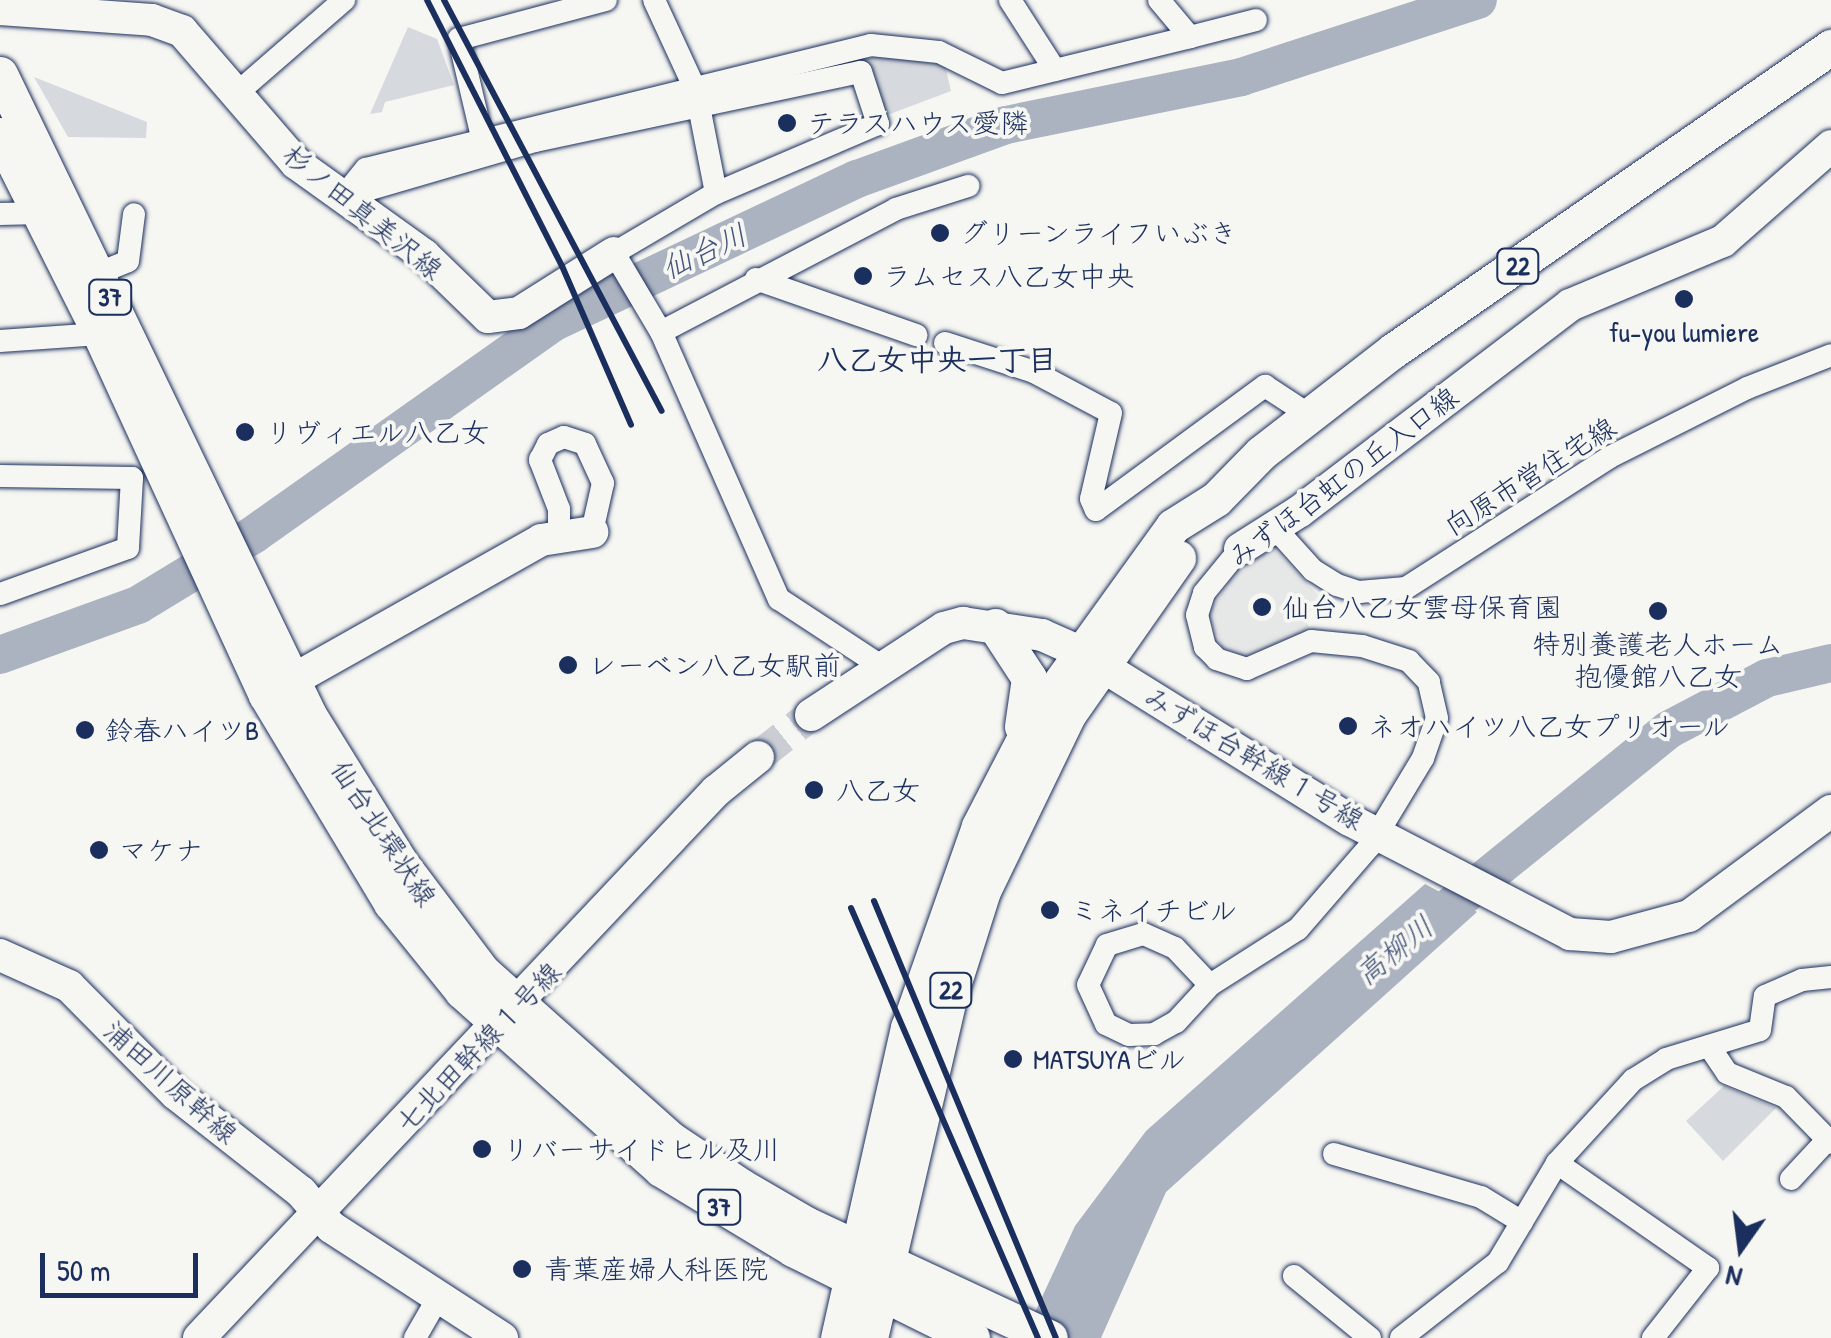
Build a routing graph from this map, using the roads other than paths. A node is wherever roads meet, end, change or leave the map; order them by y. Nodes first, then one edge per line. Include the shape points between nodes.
1 (344, 0) edge
2 (606, 0) edge
3 (654, 0) edge
4 (1010, 0) edge
5 (1159, 0) edge
6 (0, 9) edge
7 (1256, 20) dead end
8 (1190, 36) junction
9 (1831, 47) edge
10 (1056, 70) junction
11 (0, 74) edge
12 (237, 93) junction
13 (699, 100) junction
14 (0, 135) edge
15 (482, 137) junction
16 (1831, 146) edge
17 (968, 186) dead end
18 (716, 194) junction
19 (343, 198) junction
20 (42, 212) junction
21 (0, 214) edge
22 (134, 214) dead end
23 (618, 260) junction
24 (99, 273) junction
25 (756, 280) junction
26 (658, 327) junction
27 (100, 334) junction
28 (916, 335) dead end
29 (0, 341) edge
30 (945, 343) dead end
31 (1831, 355) edge
32 (1308, 414) junction
33 (0, 476) edge
34 (203, 528) junction
35 (1275, 528) junction
36 (592, 532) joint
37 (558, 536) junction
38 (1240, 549) joint
39 (0, 594) edge
40 (996, 626) junction
41 (1089, 658) junction
42 (882, 666) junction
43 (280, 688) junction
44 (811, 715) tunnel mouth
45 (1018, 747) junction
46 (758, 757) tunnel mouth
47 (1831, 811) edge
48 (1378, 833) junction
49 (0, 955) edge
50 (1831, 977) edge
51 (1210, 985) junction
52 (510, 1015) junction
53 (1709, 1046) junction
54 (1829, 1141) edge
55 (1334, 1154) dead end
56 (1556, 1163) junction
57 (1791, 1179) dead end
58 (325, 1220) junction
59 (1522, 1222) junction
60 (869, 1272) junction
61 (1294, 1276) dead end
62 (438, 1298) junction
63 (1035, 1331) edge
64 (199, 1338) edge
65 (414, 1338) edge
66 (502, 1338) edge
67 (838, 1338) edge
68 (870, 1338) edge
69 (972, 1338) edge
70 (1370, 1338) edge
71 (1401, 1338) edge
72 (1653, 1338) edge

1 - 12 street
2 - 15 street via 460,39
3 - 13 street
4 - 10 street
5 - 8 street
6 - 12 street, 杉ノ田真美沢線 via 170,23
7 - 8 street
8 - 10 street
9 - 32 main road, 22
10 - 13 street via 1002,84 940,52 871,45
11 - 24 main road, 仙台北環状線 / 37
12 - 19 street, 杉ノ田真美沢線 via 296,163
13 - 15 street
13 - 18 street
13 - 18 street via 861,72 878,124
13 - 19 street
14 - 20 main road, 仙台北環状線 / 37
15 - 19 street via 366,168
16 - 35 street, みずほ台虹の丘入口線 via 1723,241 1570,305
17 - 25 street via 896,209
18 - 23 street
19 - 23 street, 杉ノ田真美沢線 via 424,255 488,317 519,312
20 - 21 street
20 - 27 main road, 仙台北環状線 / 37
22 - 24 street via 128,261
23 - 26 street
24 - 34 main road, 仙台北環状線 / 37
25 - 26 street
25 - 28 street
26 - 42 street via 780,599
27 - 29 street
27 - 34 main road, 仙台北環状線 / 37
30 - 32 street via 1034,372 1110,413 1091,499 1096,510 1265,386
31 - 35 street, 向原市営住宅線 via 1747,388 1610,457 1406,588 1337,586
32 - 41 main road, 22 via 1216,499 1174,526
33 - 39 street via 132,478 128,548
34 - 43 main road, 仙台北環状線 / 37
35 - 38 street, みずほ台虹の丘入口線
36 - 37 street
36 - 37 street via 604,483 585,444 564,437 548,444 540,460 559,509
37 - 43 street
38 - 48 street, みずほ台虹の丘入口線 via 1204,592 1197,615 1205,646 1217,659 1247,669 1298,645 1338,639 1409,662 1429,682 1434,734
40 - 41 street
40 - 42 street via 944,628
40 - 45 main road via 1029,678
41 - 45 main road, 22
41 - 48 street, みずほ台幹線１号線
41 - 60 main road, 22 via 984,891
42 - 44 street
43 - 52 main road, 仙台北環状線 / 37 via 391,903 462,991
45 - 60 main road, 22 via 931,950
46 - 52 street, 七北田幹線１号線 via 716,791
47 - 48 street, みずほ台幹線１号線 via 1721,896 1670,923 1611,937 1570,934 1530,918
48 - 51 street via 1324,906
49 - 58 street, 浦田川原幹線 via 70,986 176,1094
50 - 53 street via 1802,980 1764,996 1760,1030
51 - 51 street via 1166,1030 1142,1036 1106,1024 1088,985 1107,946 1144,934 1175,948
52 - 58 street, 七北田幹線１号線
52 - 60 main road, 仙台北環状線 / 37 via 669,1138
53 - 54 street via 1726,1073 1786,1097
53 - 56 street via 1666,1059 1633,1080
54 - 57 street
55 - 59 street via 1481,1197
56 - 59 street
56 - 72 street via 1708,1268
58 - 62 street, 浦田川原幹線
58 - 64 street, 七北田幹線１号線
59 - 71 street via 1498,1262
60 - 63 main road, 仙台北環状線 / 37
60 - 67 main road, 22
60 - 68 main road, 22
60 - 69 main road, 仙台北環状線 / 37
61 - 70 street
62 - 65 street
62 - 66 street, 浦田川原幹線

